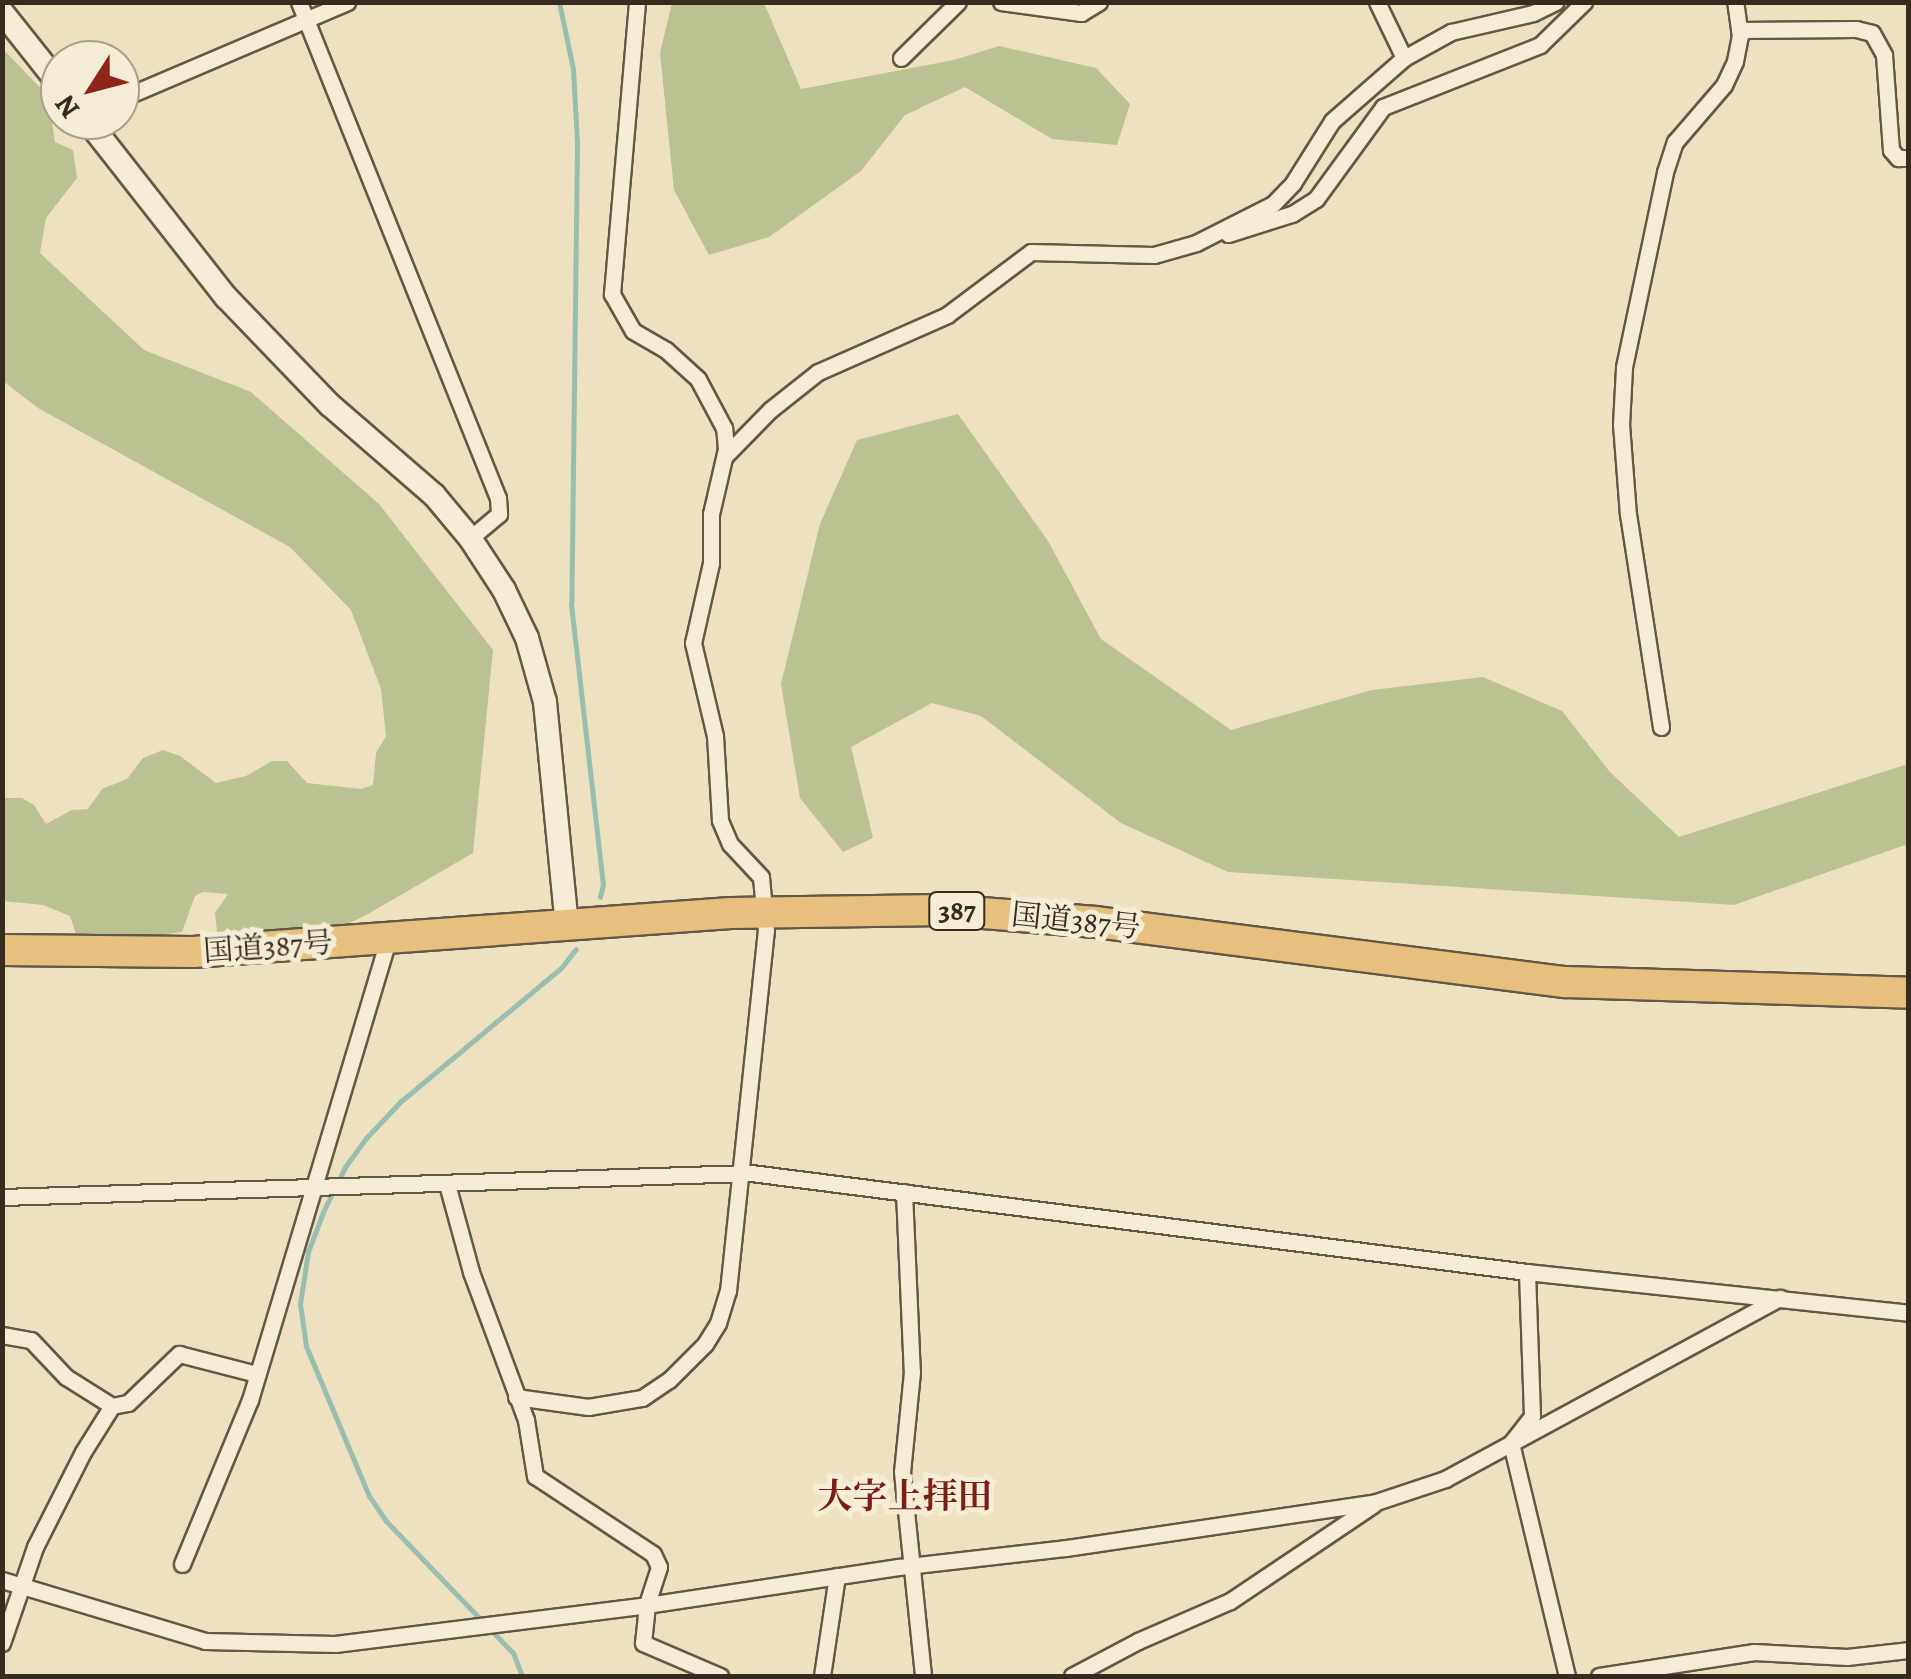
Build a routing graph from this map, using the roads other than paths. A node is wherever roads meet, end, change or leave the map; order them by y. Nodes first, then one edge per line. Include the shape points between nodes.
1 (299, 2) edge
2 (347, 2) edge
3 (637, 2) edge
4 (958, 2) edge
5 (1001, 2) edge
6 (1099, 2) edge
7 (1377, 2) edge
8 (1556, 2) edge
9 (1584, 2) edge
10 (1735, 2) edge
11 (2, 12) edge
12 (306, 19) junction
13 (1739, 30) junction
14 (902, 58) dead end
15 (1404, 58) junction
16 (40, 60) edge
17 (140, 90) edge
18 (103, 140) edge
19 (1908, 158) edge
20 (1196, 243) junction
21 (724, 458) junction
22 (470, 538) junction
23 (1661, 728) dead end
24 (766, 912) junction
25 (567, 926) junction
26 (388, 939) junction
27 (2, 950) edge
28 (1908, 993) edge
29 (740, 1173) junction
30 (446, 1184) junction
31 (310, 1188) junction
32 (904, 1192) junction
33 (2, 1198) edge
34 (1526, 1272) junction
35 (1780, 1298) junction
36 (1908, 1313) edge
37 (2, 1335) edge
38 (257, 1374) junction
39 (516, 1397) junction
40 (112, 1406) junction
41 (1511, 1443) junction
42 (1376, 1502) junction
43 (182, 1564) dead end
44 (909, 1566) junction
45 (838, 1576) junction
46 (2, 1580) edge
47 (20, 1585) junction
48 (647, 1605) junction
49 (2, 1643) edge
50 (1908, 1650) edge
51 (720, 1676) edge
52 (822, 1676) edge
53 (923, 1676) edge
54 (1072, 1676) edge
55 (1567, 1676) edge
56 (1598, 1676) edge

1 - 12 street
2 - 12 street
3 - 21 street via 612,294 633,332 687,367 715,402
4 - 14 street
5 - 6 street via 1081,13
7 - 15 street
8 - 15 street via 1451,32
9 - 20 street via 1526,52 1383,106 1305,207
10 - 13 street
11 - 16 street
12 - 17 street
12 - 22 street via 498,498 499,514
13 - 19 street via 1872,33 1884,54 1891,150
13 - 23 street via 1724,85 1676,142 1665,172 1624,366 1628,515
15 - 20 street via 1332,121 1294,183 1272,204
18 - 22 street via 256,330 434,496
20 - 21 street via 1138,256 1030,252 947,316 818,372
21 - 24 street via 693,642 715,736 720,820 730,844 762,876
22 - 25 street via 516,614 538,670
24 - 25 highway, 国道387号 / 387
24 - 28 highway, 国道387号 / 387 via 1008,914 1565,982
24 - 29 street
25 - 26 highway, 国道387号 / 387
26 - 27 highway, 国道387号 / 387 via 193,952
26 - 31 street
29 - 30 street
29 - 32 street
29 - 39 street via 724,1309 705,1344 670,1380 642,1398 588,1407
30 - 31 street
30 - 39 street
31 - 33 street
31 - 38 street
32 - 34 street
32 - 44 street via 912,1350 902,1472
34 - 35 street
34 - 41 street via 1532,1416
35 - 36 street
35 - 41 street
37 - 40 street via 31,1340 66,1377
38 - 40 street via 179,1354 128,1403
38 - 43 street
39 - 48 street via 539,1481 658,1560
40 - 47 street
41 - 42 street via 1434,1484
41 - 55 street
42 - 44 street
42 - 54 street via 1230,1602
44 - 45 street
44 - 53 street
45 - 48 street
45 - 52 street
46 - 47 street
47 - 48 street via 187,1636 242,1645 336,1644
47 - 49 street
48 - 51 street via 646,1646
50 - 56 street via 1847,1657 1754,1652

